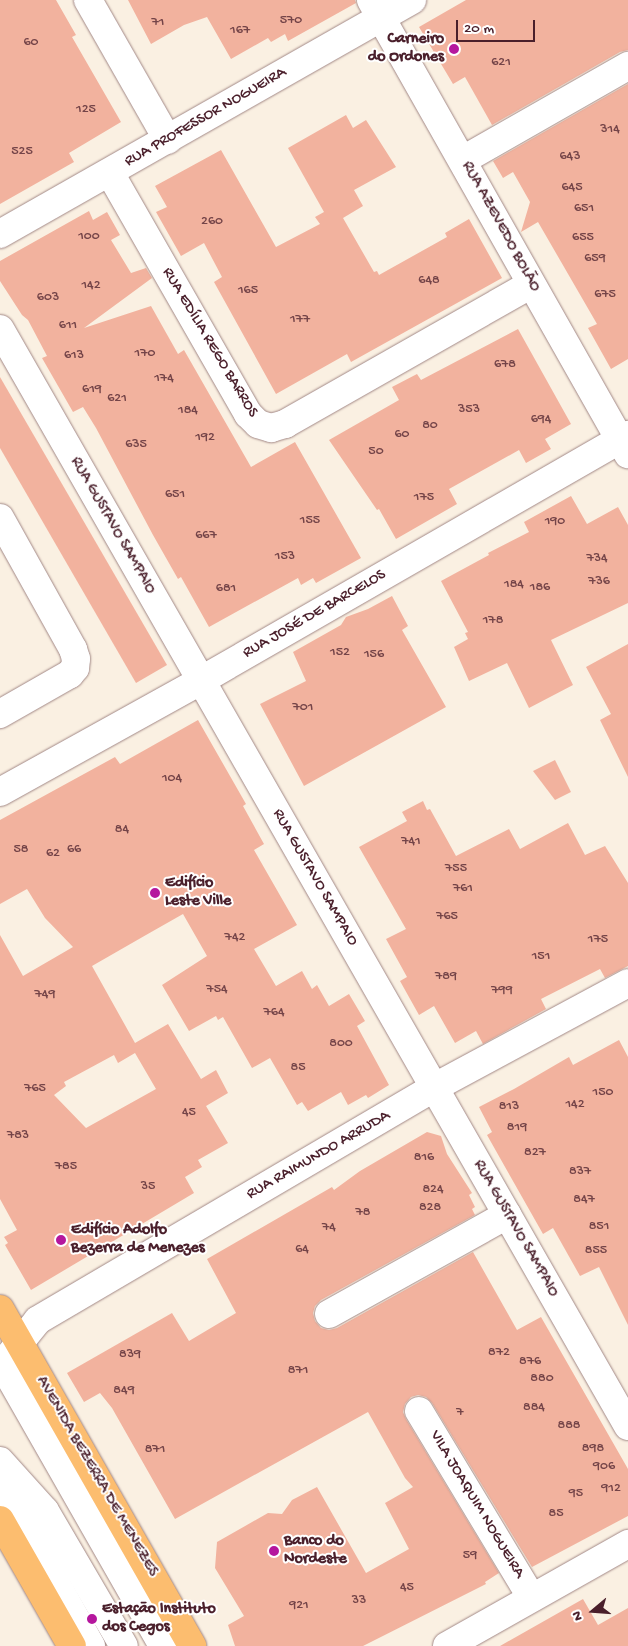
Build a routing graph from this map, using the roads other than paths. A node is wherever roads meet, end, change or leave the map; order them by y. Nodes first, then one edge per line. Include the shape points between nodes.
1 (88, 0) edge
2 (412, 0) edge
3 (376, 9) edge
4 (628, 66) edge
5 (168, 140) junction
6 (463, 160) junction
7 (110, 173) junction
8 (0, 234) edge
9 (531, 284) junction
10 (0, 329) edge
11 (625, 443) edge
12 (2, 528) edge
13 (200, 681) junction
14 (0, 714) edge
15 (0, 792) edge
16 (628, 983) edge
17 (435, 1087) junction
18 (507, 1215) junction
19 (0, 1309) edge
20 (329, 1314) dead end
21 (5, 1358) edge
22 (419, 1411) dead end
23 (628, 1426) edge
24 (0, 1462) edge
25 (0, 1475) edge
26 (0, 1520) edge
27 (628, 1544) edge
28 (532, 1598) junction
29 (72, 1646) edge
30 (91, 1646) edge
31 (124, 1646) edge
32 (163, 1646) edge
33 (192, 1646) edge
34 (447, 1646) edge

1 - 5 street
2 - 3 street, RUA PROFESSOR NOGUEIRA
3 - 5 street, RUA PROFESSOR NOGUEIRA
3 - 6 street, RUA AZEVEDO BOLÃO
4 - 6 street
5 - 7 street, RUA PROFESSOR NOGUEIRA
6 - 9 street, RUA AZEVEDO BOLÃO
7 - 8 street, RUA PROFESSOR NOGUEIRA
7 - 9 street, RUA EDÍLIA REGO BARROS via 248,414 258,424 271,428 284,424
9 - 11 street, RUA AZEVEDO BOLÃO
10 - 13 street, RUA GUSTAVO SAMPAIO
11 - 13 street, RUA JOSÉ DE BARCELOS
12 - 14 street via 76,659 70,674
13 - 15 street, RUA JOSÉ DE BARCELOS
13 - 17 street, RUA GUSTAVO SAMPAIO
16 - 17 street, RUA RAIMUNDO ARRUDA
17 - 18 street, RUA GUSTAVO SAMPAIO
17 - 21 street, RUA RAIMUNDO ARRUDA via 38,1320
18 - 20 street
18 - 23 street, RUA GUSTAVO SAMPAIO
19 - 21 main road, AVENIDA BEZERRA DE MENEZES
21 - 32 street, AVENIDA BEZERRA DE MENEZES
21 - 33 main road, AVENIDA BEZERRA DE MENEZES
22 - 28 street, VILA JOAQUIM NOGUEIRA
24 - 31 street via 45,1511
25 - 30 street via 22,1523
26 - 29 main road
27 - 28 street
28 - 34 street

